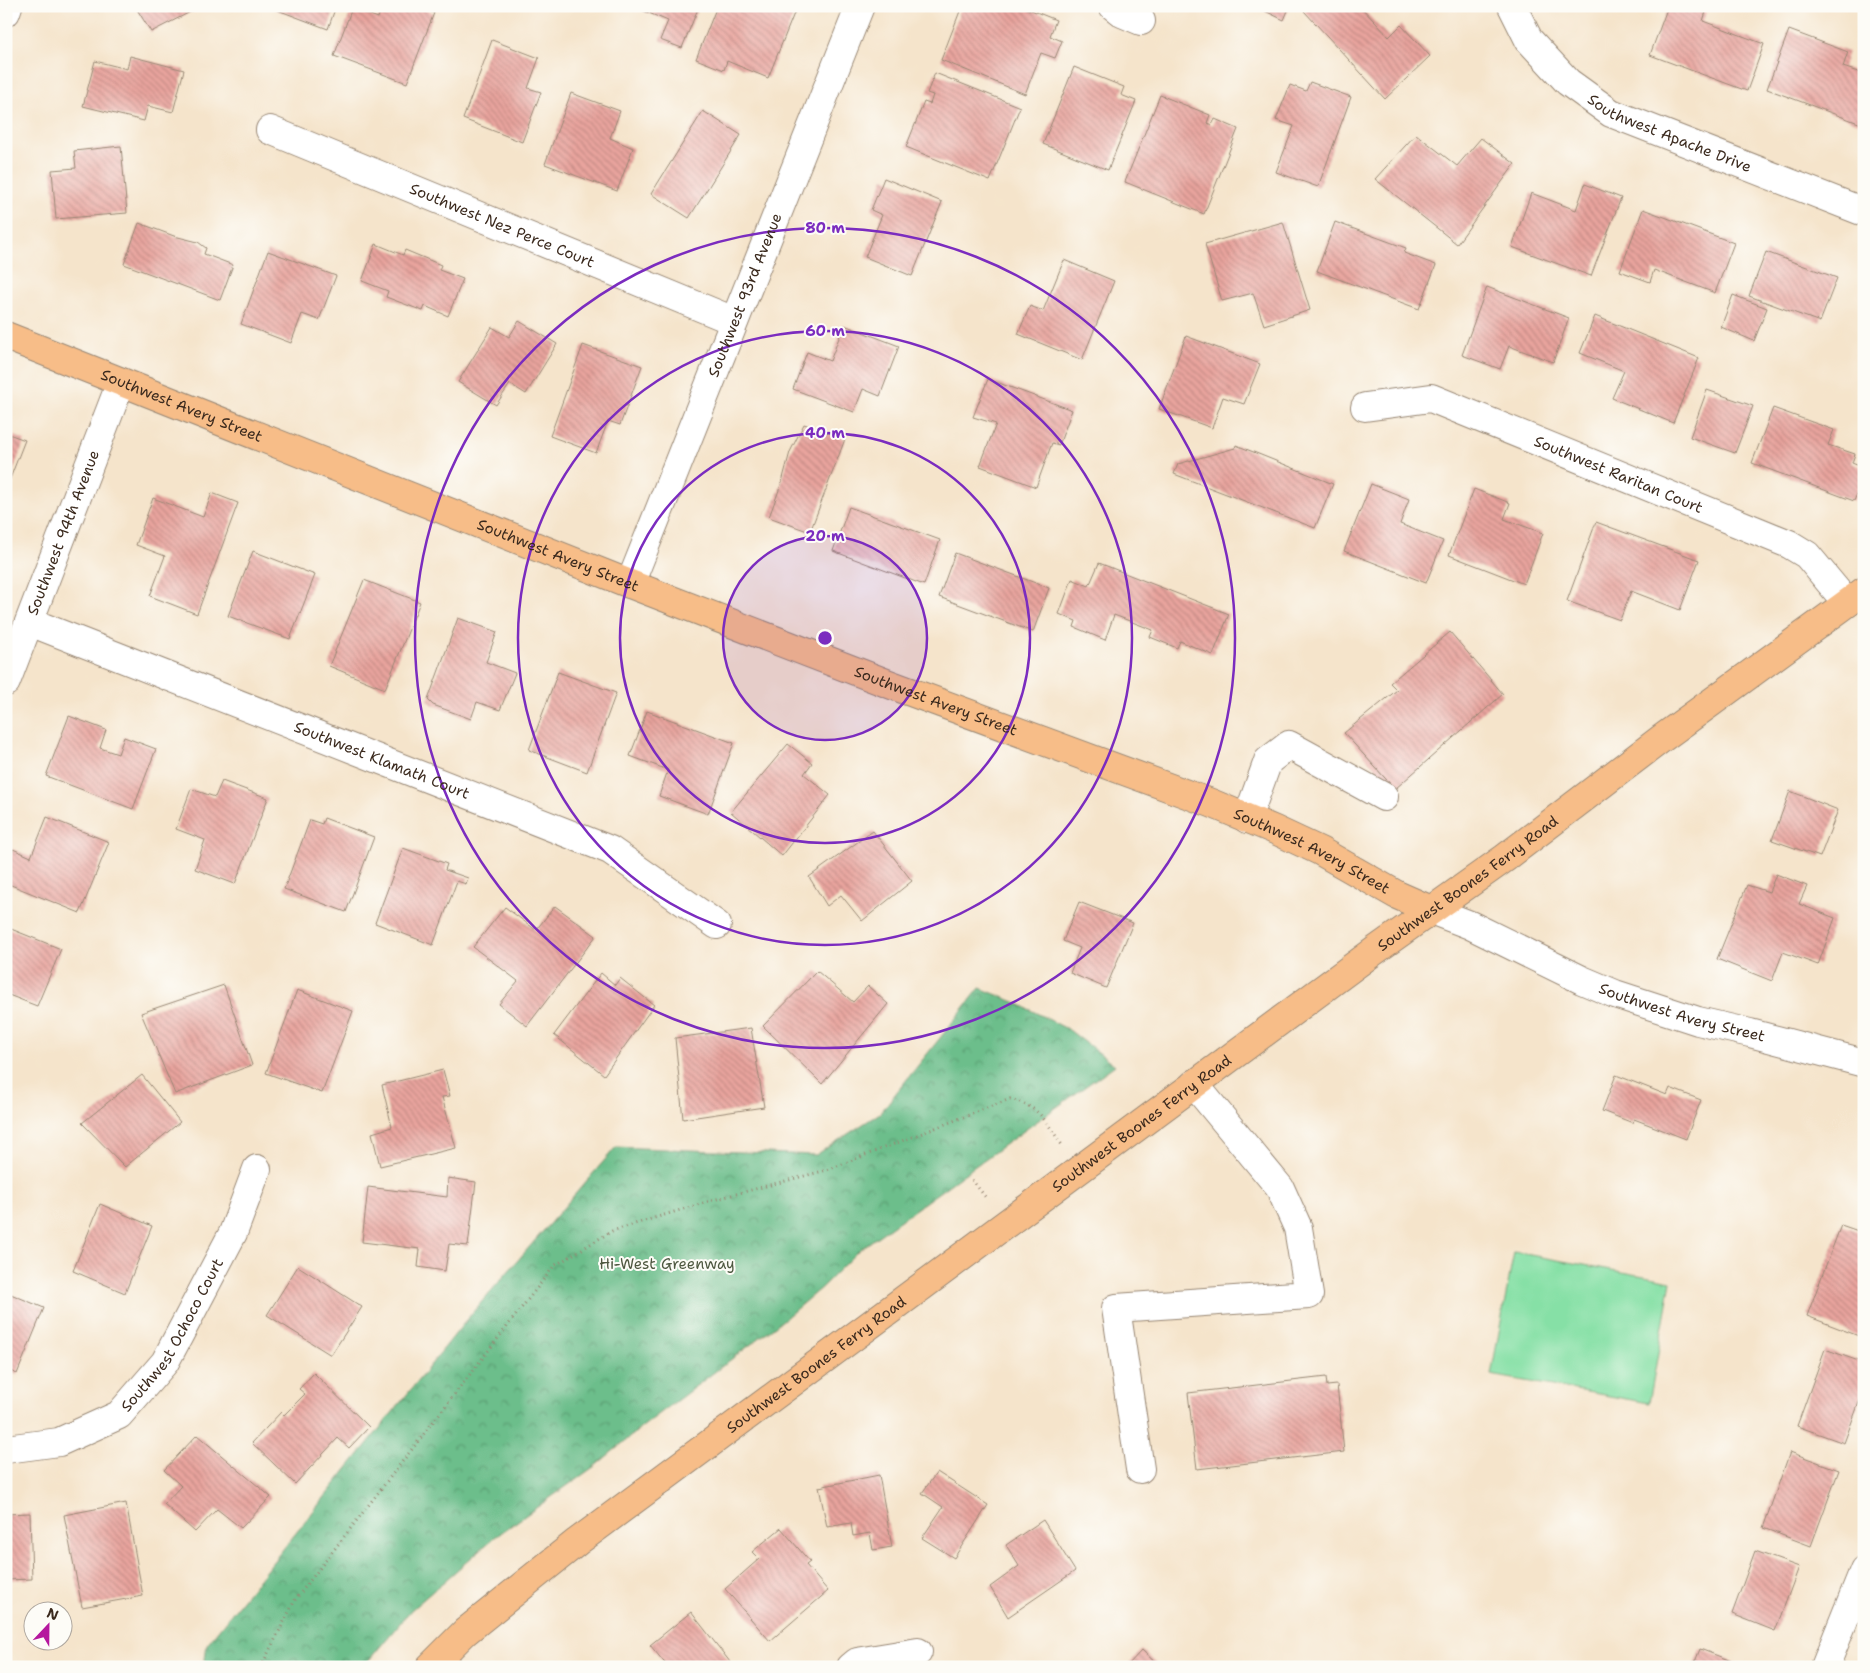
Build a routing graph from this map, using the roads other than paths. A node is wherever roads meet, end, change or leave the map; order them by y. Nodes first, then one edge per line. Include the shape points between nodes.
1 (8, 6) edge
2 (860, 6) edge
3 (1113, 6) edge
4 (1512, 6) edge
5 (6, 12) edge
6 (1141, 21) dead end
7 (270, 130) dead end
8 (1864, 212) edge
9 (734, 321) junction
10 (6, 336) edge
11 (121, 382) junction
12 (1365, 407) dead end
13 (630, 584) junction
14 (1855, 597) edge
15 (30, 622) junction
16 (6, 682) edge
17 (1384, 797) dead end
18 (1247, 819) junction
19 (1431, 910) junction
20 (717, 925) dead end
21 (1864, 1063) edge
22 (1194, 1084) junction
23 (257, 1170) dead end
24 (6, 1449) edge
25 (1140, 1469) dead end
26 (1864, 1570) edge
27 (918, 1652) dead end
28 (430, 1667) edge
29 (851, 1667) edge
30 (1825, 1667) edge

1 - 5 street
2 - 9 street, Southwest 93rd Avenue
3 - 6 street
4 - 8 street, Southwest Apache Drive via 1530,40 1568,82 1611,113
7 - 9 street, Southwest Nez Perce Court
9 - 13 street, Southwest 93rd Avenue
10 - 11 main road, Southwest Avery Street
11 - 13 main road, Southwest Avery Street
11 - 15 street, Southwest 94th Avenue
12 - 14 street, Southwest Raritan Court via 1430,398 1789,544 1807,555
13 - 18 main road, Southwest Avery Street
14 - 19 main road, Southwest Boones Ferry Road
15 - 16 street, Southwest 94th Avenue
15 - 20 street, Southwest Klamath Court via 610,850
17 - 18 street via 1289,745 1268,761
18 - 19 main road, Southwest Avery Street via 1320,851 1397,895
19 - 21 street, Southwest Avery Street via 1470,925 1615,994 1698,1021
19 - 22 main road, Southwest Boones Ferry Road
22 - 25 street via 1280,1188 1298,1228 1308,1295 1116,1308
22 - 28 main road, Southwest Boones Ferry Road via 577,1542 465,1632
23 - 24 street, Southwest Ochoco Court via 233,1233 165,1362 119,1415 59,1442
26 - 30 street
27 - 29 street via 857,1662

